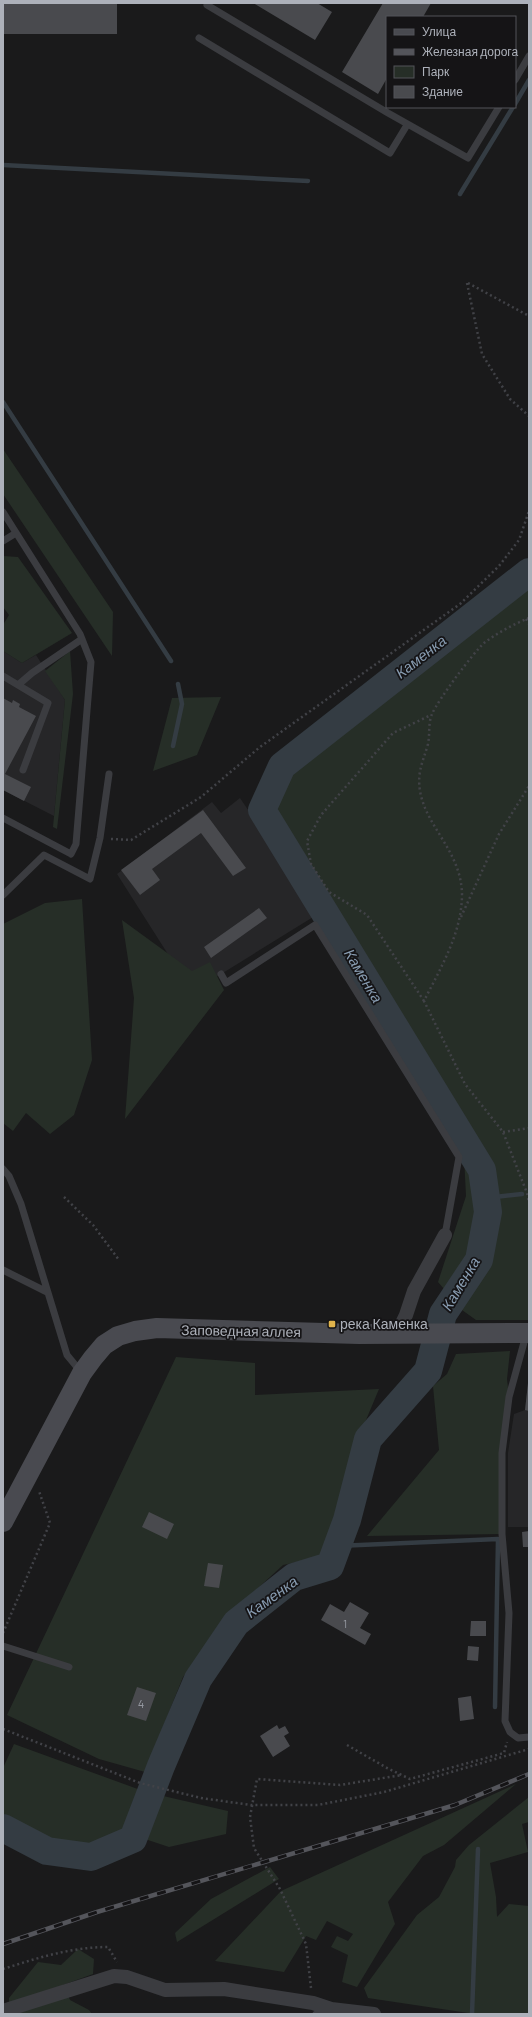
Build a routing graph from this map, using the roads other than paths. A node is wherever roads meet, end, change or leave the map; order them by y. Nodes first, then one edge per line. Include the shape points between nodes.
1 (209, 3) edge
2 (199, 38) dead end
3 (529, 56) edge
4 (516, 78) edge
5 (498, 108) edge
6 (407, 124) junction
7 (3, 512) edge
8 (16, 533) junction
9 (3, 541) edge
10 (82, 639) junction
11 (3, 676) edge
12 (18, 685) junction
13 (23, 770) dead end
14 (109, 774) dead end
15 (3, 818) edge
16 (3, 895) edge
17 (221, 974) dead end
18 (3, 1169) edge
19 (445, 1235) joint
20 (3, 1270) edge
21 (47, 1292) junction
22 (528, 1333) edge
23 (397, 1334) junction
24 (82, 1373) junction
25 (3, 1522) edge
26 (3, 1646) edge
27 (69, 1667) dead end
28 (529, 1737) edge
29 (314, 2009) edge
30 (3, 2010) edge
31 (374, 2014) edge

1 - 6 lane via 207,5
2 - 6 lane via 390,154
3 - 4 lane
5 - 6 lane via 468,158
7 - 8 lane
8 - 9 lane
8 - 10 lane
10 - 12 lane
10 - 15 lane via 91,662 91,674 76,844 71,854
11 - 12 lane
12 - 13 lane via 48,703
14 - 16 lane via 100,838 90,879 44,855
17 - 19 lane via 226,983 315,925 459,1157
18 - 21 lane via 9,1176 21,1204
19 - 23 street via 414,1291
20 - 21 lane
21 - 24 lane via 67,1355
22 - 23 street, Заповедная аллея
22 - 28 lane via 509,1397 502,1454 502,1534 509,1613 505,1721 510,1732 518,1738
23 - 24 street, Заповедная аллея via 157,1328 118,1336 104,1345
24 - 25 street, Заповедная аллея
26 - 27 lane
29 - 30 street via 224,1989 164,1990 127,1977 114,1976
29 - 31 street

